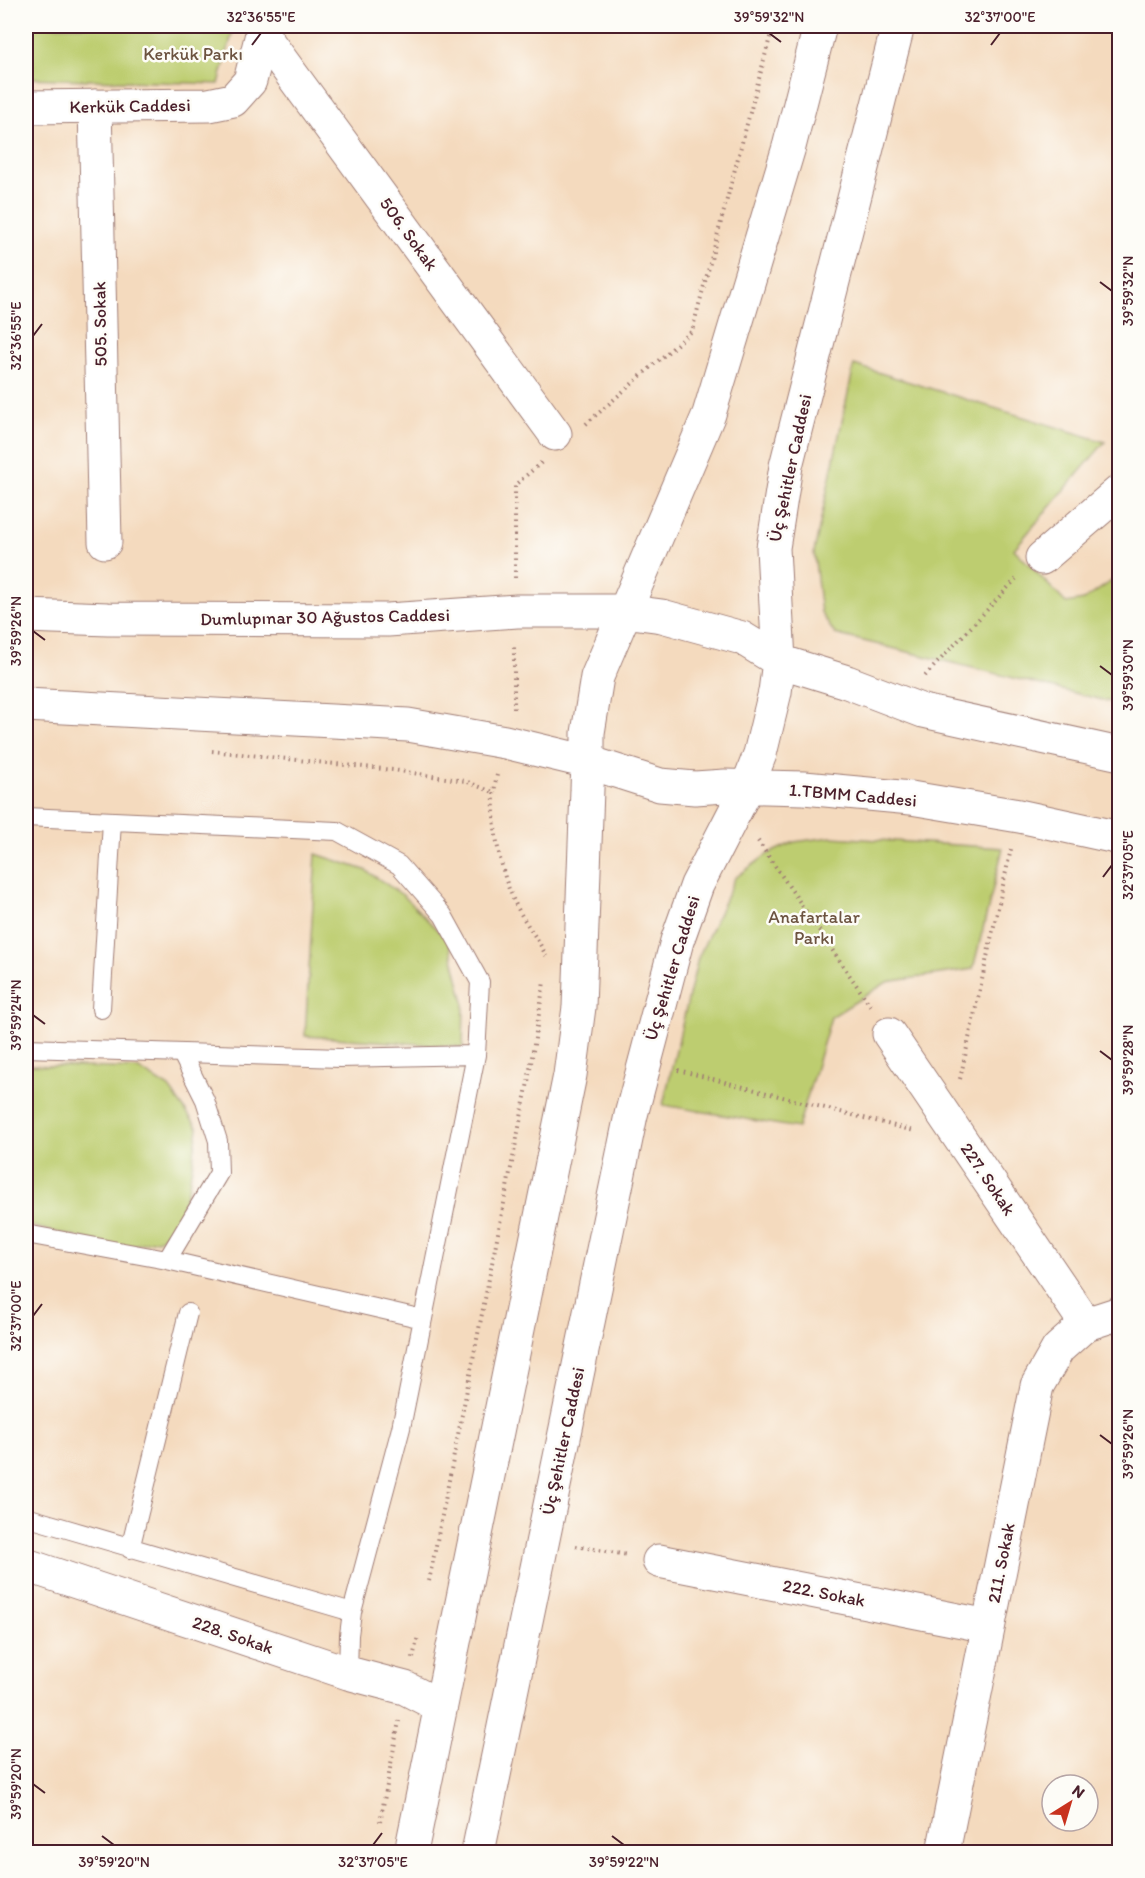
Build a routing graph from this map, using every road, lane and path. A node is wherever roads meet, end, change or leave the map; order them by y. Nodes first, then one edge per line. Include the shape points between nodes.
1 (772, 26) edge
2 (820, 26) edge
3 (898, 26) edge
4 (263, 29) edge
5 (95, 106) junction
6 (26, 107) edge
7 (692, 331) dead end
8 (555, 434) dead end
9 (1119, 491) edge
10 (105, 542) dead end
11 (1042, 558) joint
12 (624, 611) junction
13 (26, 616) edge
14 (514, 638) dead end
15 (779, 661) junction
16 (904, 704) junction
17 (26, 705) edge
18 (514, 708) dead end
19 (208, 751) dead end
20 (1119, 754) edge
21 (588, 762) junction
22 (747, 788) junction
23 (26, 817) edge
24 (112, 821) junction
25 (1119, 838) edge
26 (766, 853) dead end
27 (1010, 857) dead end
28 (546, 965) dead end
29 (545, 974) dead end
30 (871, 1007) dead end
31 (100, 1009) dead end
32 (889, 1034) dead end
33 (26, 1048) edge
34 (182, 1054) junction
35 (476, 1055) junction
36 (645, 1061) junction
37 (962, 1069) dead end
38 (950, 1123) junction
39 (26, 1234) edge
40 (167, 1260) junction
41 (188, 1313) dead end
42 (1119, 1313) edge
43 (423, 1319) junction
44 (1086, 1324) junction
45 (26, 1516) edge
46 (543, 1540) junction
47 (130, 1549) junction
48 (659, 1561) joint
49 (26, 1565) edge
50 (429, 1584) dead end
51 (352, 1612) junction
52 (988, 1626) junction
53 (420, 1630) dead end
54 (348, 1673) junction
55 (405, 1688) junction
56 (440, 1706) junction
57 (379, 1829) dead end
58 (411, 1852) edge
59 (478, 1852) edge
60 (943, 1852) edge

1 - 7 path
2 - 12 main road via 789,147 709,414
3 - 15 main road, Üç Şehitler Caddesi via 786,466 773,548
4 - 5 main road, Kerkük Caddesi via 250,81 233,100 209,105
4 - 8 main road, 506. Sokak
5 - 6 main road, Kerkük Caddesi
5 - 10 main road, 505. Sokak
9 - 11 main road
11 - 16 path via 1022,572
12 - 13 main road, Dumlupınar 30 Ağustos Caddesi via 517,611 388,620
12 - 15 main road via 662,616 742,638
12 - 21 main road via 597,677 588,733
14 - 18 path
15 - 16 main road
15 - 22 main road, Üç Şehitler Caddesi via 760,754
16 - 20 main road
17 - 21 main road via 408,725 506,742
19 - 28 path via 393,770 465,781 493,792 496,835 508,884 546,956
21 - 22 main road, 1.TBMM Caddesi via 660,785
21 - 56 main road via 579,1007 570,1075
22 - 25 main road, 1.TBMM Caddesi via 804,788 911,798
22 - 36 main road, Üç Şehitler Caddesi via 697,885 677,941
23 - 24 lane
24 - 31 lane
24 - 35 lane via 337,831 399,866 443,915 480,982
26 - 30 path
27 - 37 path
29 - 50 path via 528,1082
32 - 38 main road, 227. Sokak
33 - 34 lane
34 - 35 lane via 340,1058
34 - 40 lane via 205,1100 218,1141 219,1173
35 - 43 lane
36 - 38 path via 918,1132
36 - 46 main road, Üç Şehitler Caddesi
38 - 44 main road, 227. Sokak
39 - 40 lane
40 - 43 lane
41 - 47 lane
42 - 44 main road, 211. Sokak
43 - 51 lane via 401,1428
44 - 52 main road, 211. Sokak via 1058,1349 1037,1386
45 - 47 lane
46 - 48 path
46 - 59 main road, Üç Şehitler Caddesi
47 - 51 lane
48 - 52 main road, 222. Sokak
49 - 54 main road, 228. Sokak
51 - 54 lane
52 - 60 main road, 211. Sokak
53 - 55 path
54 - 55 main road, 228. Sokak
55 - 56 main road, 228. Sokak
55 - 57 path
56 - 58 main road

